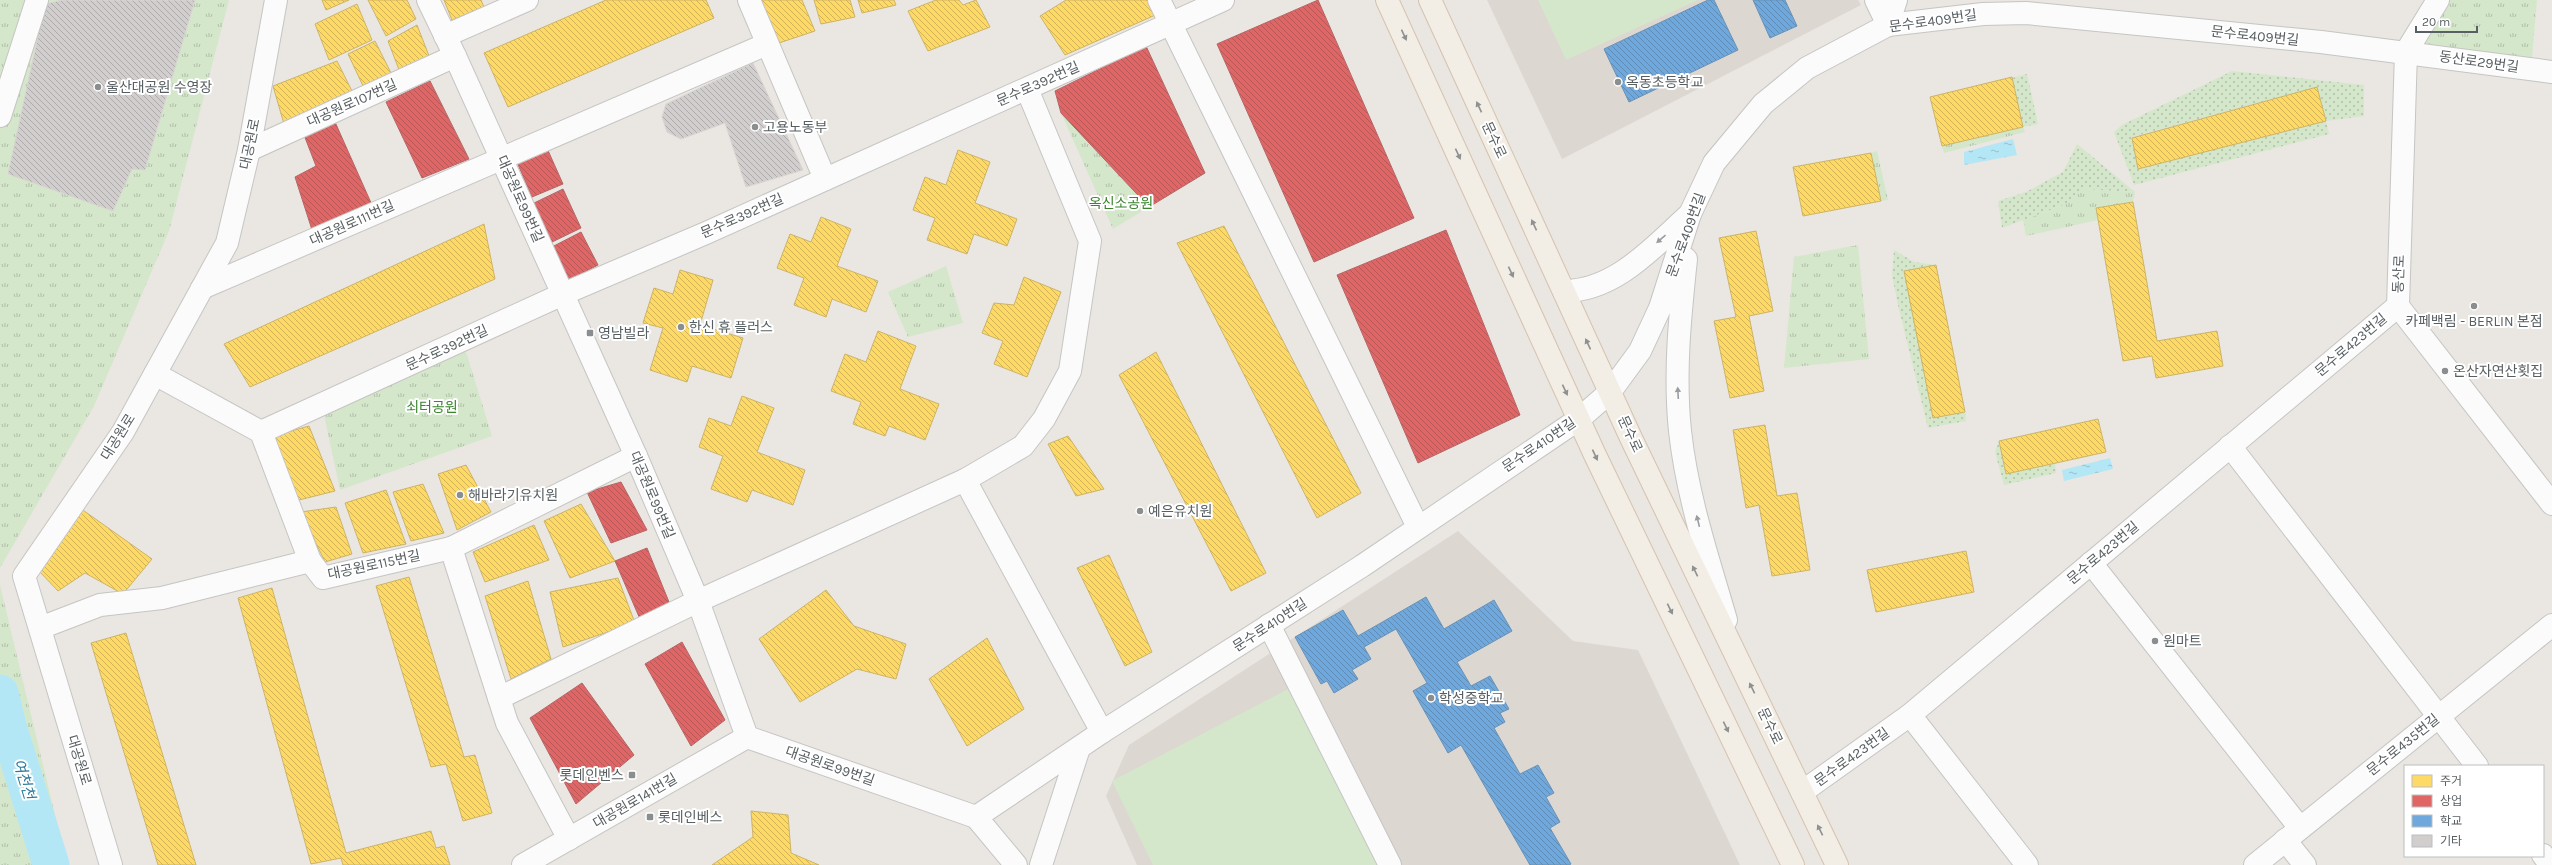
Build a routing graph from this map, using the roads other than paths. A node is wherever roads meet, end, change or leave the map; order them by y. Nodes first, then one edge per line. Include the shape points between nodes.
1 (37, 0) edge
2 (276, 0) edge
3 (428, 0) edge
4 (526, 0) edge
5 (749, 0) edge
6 (1159, 0) edge
7 (1223, 0) edge
8 (1387, 0) edge
9 (1430, 0) edge
10 (1876, 0) edge
11 (1896, 0) edge
12 (2438, 0) edge
13 (1171, 25) junction
14 (1888, 25) junction
15 (445, 36) junction
16 (767, 44) junction
17 (2406, 52) junction
18 (455, 56) junction
19 (2552, 72) edge
20 (1027, 88) junction
21 (0, 116) edge
22 (250, 150) junction
23 (501, 157) junction
24 (825, 179) junction
25 (1690, 214) junction
26 (202, 288) junction
27 (1564, 291) junction
28 (563, 294) junction
29 (2398, 306) junction
30 (155, 374) junction
31 (1610, 392) junction
32 (1579, 419) junction
33 (261, 432) junction
34 (2230, 446) junction
35 (636, 456) junction
36 (965, 480) junction
37 (2552, 504) edge
38 (1418, 527) junction
39 (451, 548) junction
40 (310, 561) junction
41 (2091, 563) junction
42 (698, 601) junction
43 (1269, 625) junction
44 (2552, 625) edge
45 (40, 628) junction
46 (1735, 653) junction
47 (499, 698) junction
48 (1910, 715) junction
49 (2439, 716) junction
50 (1102, 732) junction
51 (747, 737) junction
52 (1079, 748) junction
53 (2476, 765) edge
54 (1802, 792) junction
55 (976, 817) junction
56 (2292, 834) junction
57 (569, 839) junction
58 (2544, 855) edge
59 (111, 865) edge
60 (523, 865) edge
61 (1016, 865) edge
62 (1040, 865) edge
63 (1390, 865) edge
64 (1793, 865) edge
65 (1837, 865) edge
66 (2027, 865) edge
67 (2255, 865) edge
68 (2304, 865) edge
69 (2551, 865) edge

1 - 21 street
2 - 22 street, 대공원로
3 - 15 street, 대공원로99번길
4 - 15 street
5 - 16 street
6 - 13 street
7 - 13 street, 문수로392번길
8 -> 32 main road
27 -> 9 main road, 문수로
10 - 14 street
11 - 14 street
12 - 17 street, 동산로
13 - 20 street, 문수로392번길
13 - 38 street
14 - 17 street, 문수로409번길 via 1983,14 2026,13
14 - 25 street, 문수로409번길 via 1807,68 1763,104 1714,163
15 - 18 street, 대공원로99번길
16 - 23 street, 대공원로111번길
16 - 24 street
17 - 19 street, 동산로29번길
17 - 29 street, 동산로
18 - 22 street, 대공원로107번길
18 - 23 street, 대공원로99번길
20 - 24 street, 문수로392번길
20 - 36 street via 1090,241 1070,371 1044,419 1023,446
22 - 26 street, 대공원로 via 227,243
23 - 26 street, 대공원로111번길
23 - 28 street, 대공원로99번길
24 - 28 street, 문수로392번길
25 -> 27 street via 1624,271 1586,290
25 - 31 street, 문수로409번길 via 1660,308 1640,352
46 -> 25 street via 1699,526 1680,431 1678,342
26 - 30 street, 대공원로
31 -> 27 main road, 문수로
28 - 33 street, 문수로392번길
28 - 35 street, 대공원로99번길
29 - 34 street, 문수로423번길
29 - 37 street, 동산로
30 - 33 street
30 - 45 street, 대공원로 via 123,432 24,576
31 - 32 street, 문수로410번길
46 -> 31 main road, 문수로
32 - 38 street, 문수로410번길
32 -> 64 main road
33 - 40 street, 대공원로115번길
34 - 41 street, 문수로423번길
34 - 49 street
35 - 39 street
35 - 42 street, 대공원로99번길
36 - 42 street
36 - 50 street
38 - 43 street, 문수로410번길
39 - 40 street, 대공원로115번길 via 323,578
39 - 47 street
40 - 45 street via 162,598 100,605
41 - 48 street, 문수로423번길
41 - 56 street
42 - 47 street
42 - 51 street, 대공원로99번길
43 - 50 street, 문수로410번길
43 - 63 street
44 - 49 street, 문수로435번길
45 - 59 street, 대공원로
54 -> 46 main road, 문수로
47 - 57 street via 507,723
48 - 54 street, 문수로423번길
48 - 66 street
49 - 53 street
49 - 56 street, 문수로435번길
50 - 52 street, 문수로410번길
51 - 55 street, 대공원로99번길
51 - 57 street, 대공원로141번길
52 - 55 street, 문수로410번길
52 - 62 street
65 -> 54 main road, 문수로
55 - 61 street
56 - 67 street, 문수로435번길
56 - 68 street
57 - 60 street, 대공원로141번길
58 - 69 street

